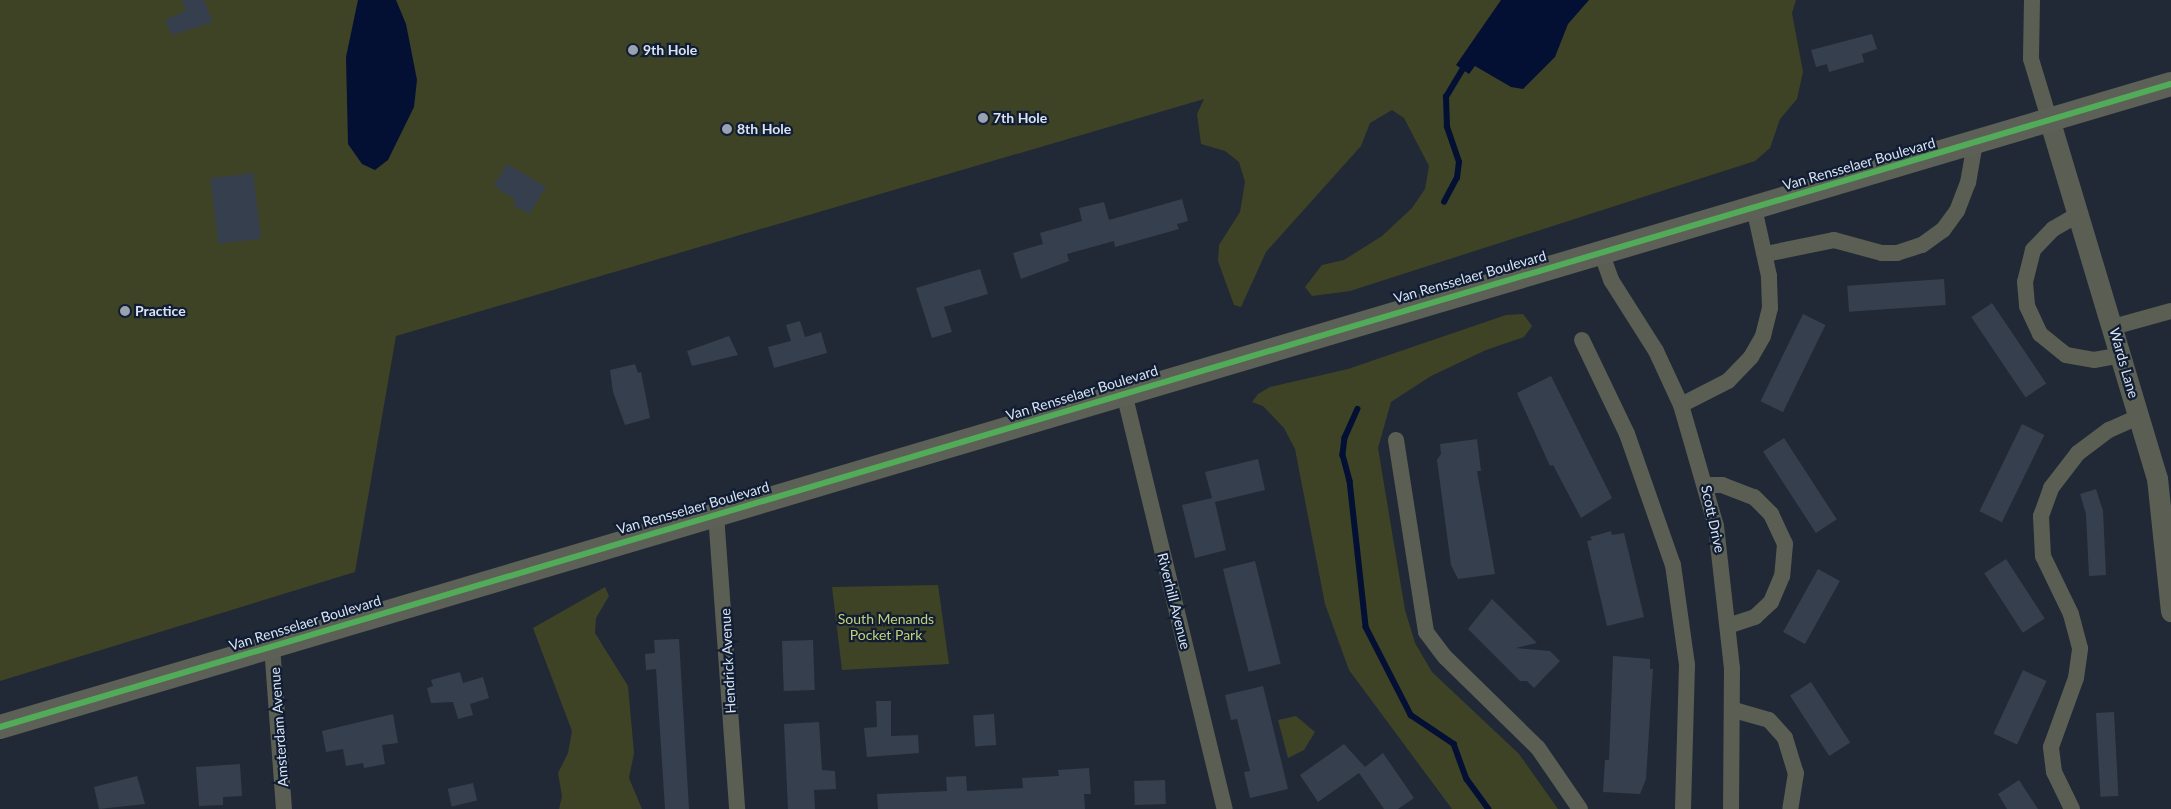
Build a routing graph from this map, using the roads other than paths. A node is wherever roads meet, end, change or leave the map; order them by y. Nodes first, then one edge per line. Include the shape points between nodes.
1 (2032, 0) edge
2 (2171, 84) edge
3 (2050, 122) junction
4 (1975, 143) junction
5 (1754, 208) junction
6 (2079, 214) junction
7 (1601, 252) junction
8 (1766, 254) junction
9 (2171, 311) edge
10 (2113, 327) junction
11 (1582, 340) dead end
12 (2122, 355) junction
13 (1124, 393) junction
14 (1681, 405) junction
15 (2140, 416) junction
16 (1396, 440) dead end
17 (1706, 484) junction
18 (716, 514) junction
19 (2171, 611) edge
20 (1730, 625) junction
21 (272, 646) junction
22 (1734, 710) junction
23 (0, 727) edge
24 (284, 809) edge
25 (737, 809) edge
26 (1225, 809) edge
27 (1580, 809) edge
28 (1683, 809) edge
29 (1731, 809) edge
30 (1790, 809) edge
31 (2072, 809) edge

1 - 3 street via 2031,59
2 - 3 main road, Van Rensselaer Boulevard
3 - 4 main road, Van Rensselaer Boulevard
3 - 6 street, Wards Lane
4 - 5 main road, Van Rensselaer Boulevard
4 - 8 street via 1968,183 1957,211 1943,230 1922,245 1897,253 1882,253 1834,240
5 - 7 main road, Van Rensselaer Boulevard
5 - 8 street
6 - 10 street, Wards Lane
6 - 12 street via 2053,229 2033,250 2025,276 2027,306 2040,334 2066,355 2094,360
7 - 13 main road, Van Rensselaer Boulevard
7 - 14 street, Scott Drive via 1611,280 1656,351
8 - 14 street via 1770,308 1758,346 1728,381
9 - 10 street
10 - 12 street, Wards Lane
11 - 28 street via 1627,434 1673,565 1687,665
12 - 15 street, Wards Lane
13 - 18 main road, Van Rensselaer Boulevard
13 - 26 street, Riverhill Avenue
14 - 17 street, Scott Drive
15 - 19 street, Wards Lane via 2162,507
15 - 31 street via 2096,439 2069,462 2047,498 2039,526 2043,556 2071,614 2080,648 2076,678 2051,747 2054,772
16 - 27 street via 1426,632 1445,656 1548,760
17 - 20 street, Scott Drive
17 - 20 street via 1722,485 1754,497 1771,514 1785,544 1782,576 1771,602 1755,617
18 - 21 main road, Van Rensselaer Boulevard
18 - 25 street, Hendrick Avenue
20 - 22 street, Scott Drive
21 - 23 main road, Van Rensselaer Boulevard
21 - 24 street, Amsterdam Avenue
22 - 29 street, Scott Drive
22 - 30 street via 1769,720 1785,738 1796,773

